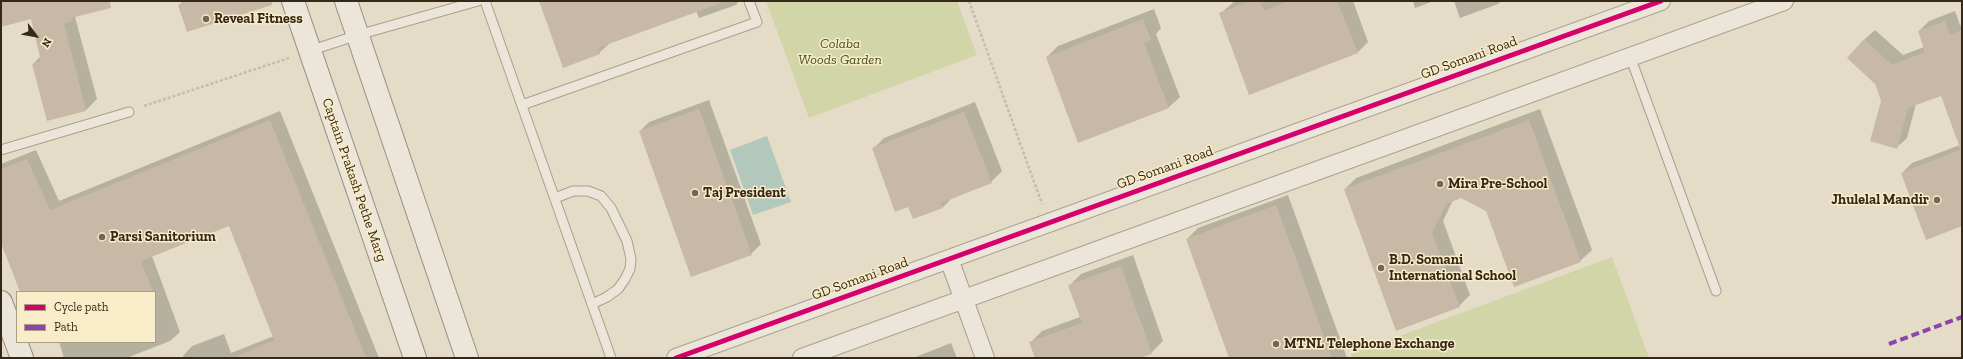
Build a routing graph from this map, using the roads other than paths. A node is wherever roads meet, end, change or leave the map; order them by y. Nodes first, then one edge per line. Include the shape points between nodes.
1 (293, 1) edge
2 (346, 1) edge
3 (478, 1) edge
4 (485, 1) edge
5 (749, 1) edge
6 (1661, 1) edge
7 (1784, 1) edge
8 (358, 35) junction
9 (310, 51) junction
10 (1632, 62) junction
11 (522, 105) junction
12 (129, 112) road end
13 (1, 150) edge
14 (555, 198) junction
15 (949, 259) junction
16 (1716, 291) dead end
17 (964, 299) junction
18 (1, 302) edge
19 (592, 304) junction
20 (16, 342) edge
21 (16, 343) edge
22 (22, 358) edge
23 (415, 358) edge
24 (467, 358) edge
25 (611, 358) edge
26 (676, 358) edge
27 (802, 358) edge
28 (985, 358) edge

1 - 9 main road, Captain Prakash Pethe Marg
2 - 8 main road
3 - 8 lane
4 - 11 lane
5 - 11 lane via 756,22
6 - 15 street, GD Somani Road
7 - 10 street
8 - 9 lane
8 - 24 main road
9 - 23 main road, Captain Prakash Pethe Marg
10 - 16 lane
10 - 17 street
11 - 14 lane
12 - 13 lane
14 - 19 lane
14 - 19 lane via 573,191 588,190 601,196 614,213 626,241 630,269 625,279 618,289
15 - 17 street
15 - 26 street, GD Somani Road
17 - 27 street
17 - 28 street
18 - 20 main road
19 - 25 lane
21 - 22 main road

